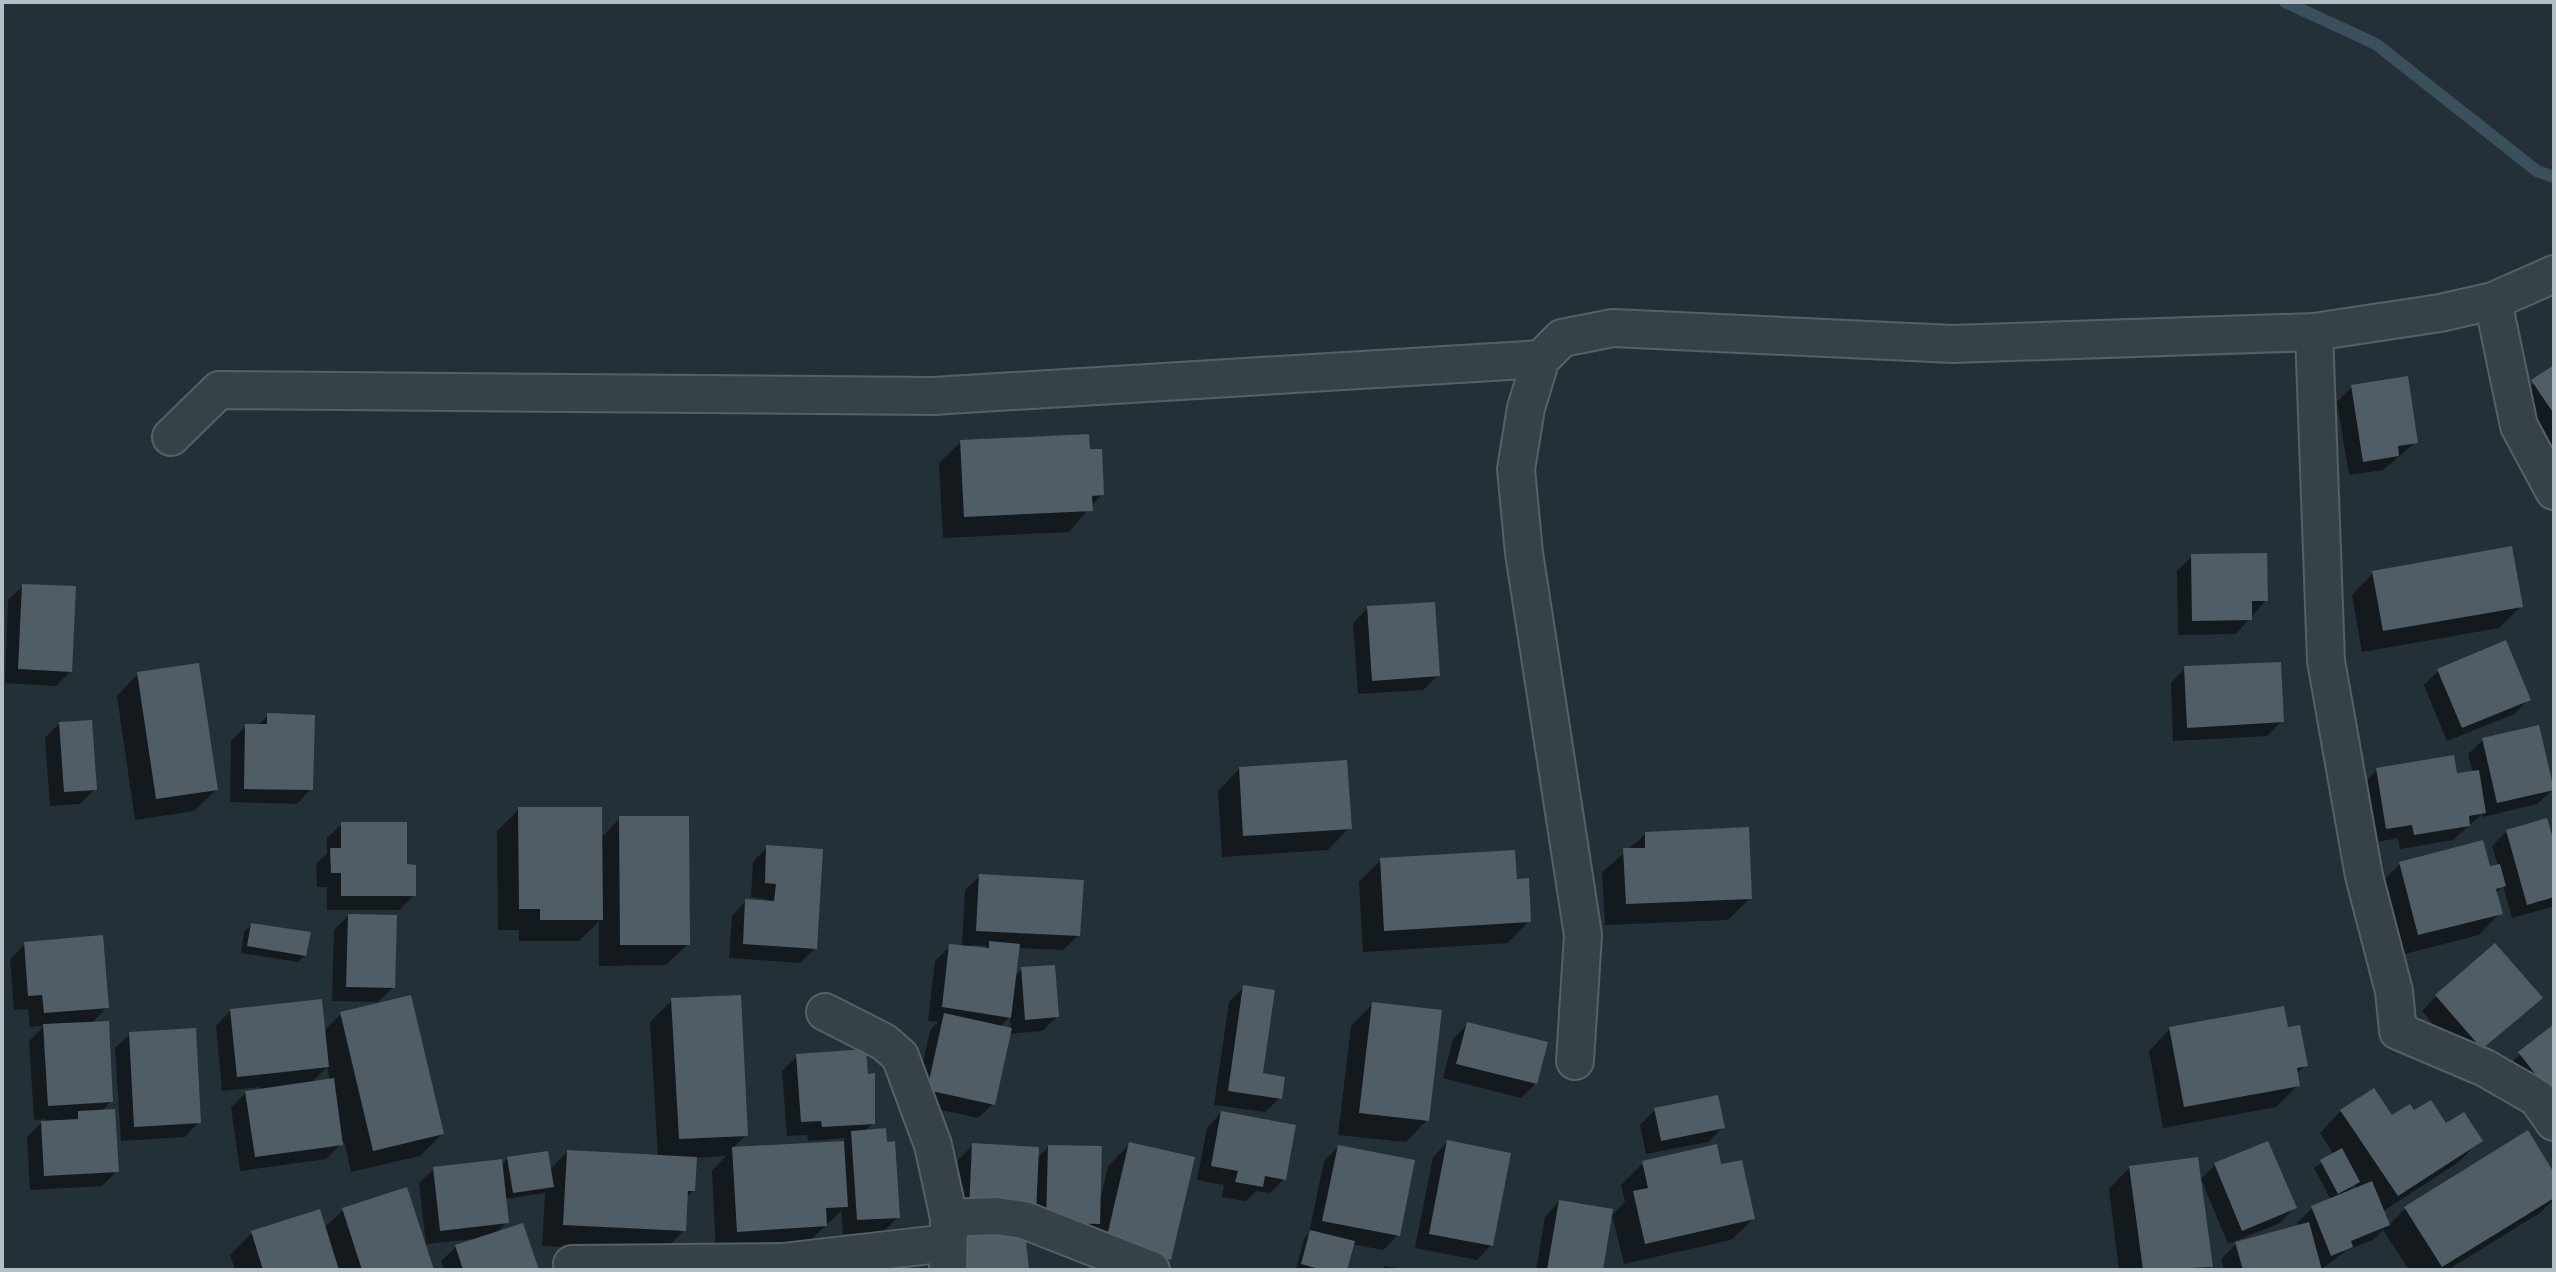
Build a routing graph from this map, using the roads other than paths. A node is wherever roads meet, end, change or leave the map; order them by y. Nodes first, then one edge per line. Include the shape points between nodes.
1 (2554, 274) edge
2 (2493, 301) junction
3 (2314, 332) junction
4 (1541, 359) junction
5 (171, 437) dead end
6 (2554, 491) edge
7 (825, 1012) dead end
8 (1575, 1061) dead end
9 (2554, 1122) edge
10 (948, 1244) edge
11 (572, 1264) dead end
12 (1151, 1270) edge

1 - 2 street
2 - 3 street
2 - 6 street via 2519,426
3 - 4 street via 1953,344 1613,328 1562,338
3 - 9 street via 2326,661 2398,1031 2485,1068 2537,1098
4 - 5 street via 933,396 219,390
4 - 8 street via 1516,469 1524,553 1583,935
7 - 10 street via 900,1056 933,1145
10 - 11 street via 783,1262
10 - 12 street via 995,1216 1024,1220

